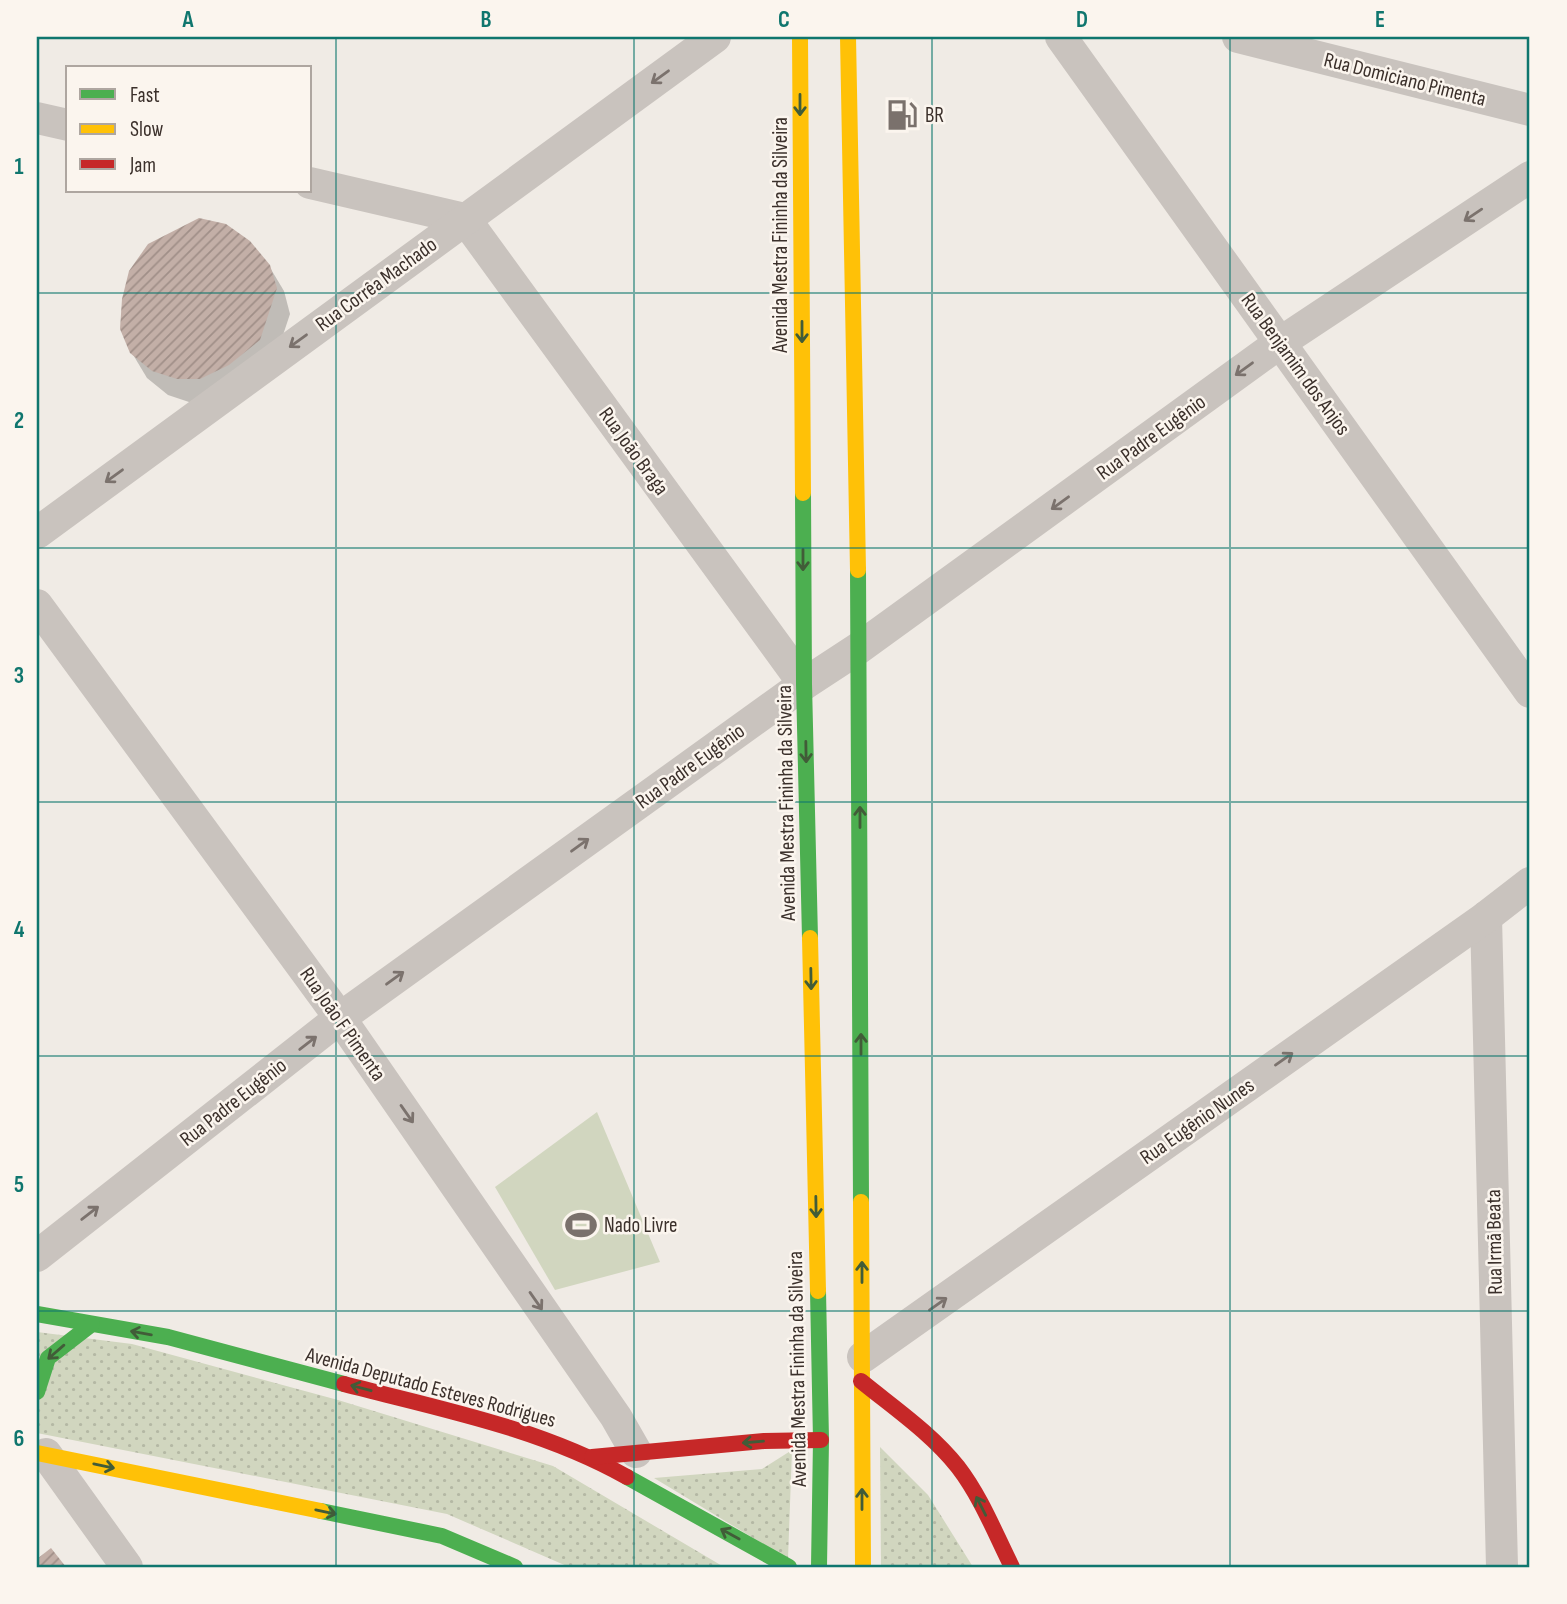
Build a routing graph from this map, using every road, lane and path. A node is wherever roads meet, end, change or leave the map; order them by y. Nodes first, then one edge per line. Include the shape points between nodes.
1 (715, 37) edge
2 (800, 37) edge
3 (1061, 37) edge
4 (1238, 37) edge
5 (843, 44) edge
6 (1530, 110) edge
7 (37, 118) edge
8 (66, 125) edge
9 (1530, 177) edge
10 (312, 183) edge
11 (464, 219) junction
12 (1281, 342) junction
13 (37, 533) edge
14 (37, 605) edge
15 (859, 648) junction
16 (804, 684) junction
17 (1530, 692) edge
18 (1530, 883) edge
19 (1486, 917) junction
20 (340, 1018) junction
21 (37, 1256) edge
22 (37, 1314) edge
23 (92, 1324) junction
24 (862, 1369) junction
25 (37, 1392) edge
26 (821, 1440) junction
27 (41, 1450) edge
28 (636, 1452) junction
29 (592, 1457) junction
30 (127, 1567) edge
31 (515, 1567) edge
32 (789, 1567) edge
33 (819, 1567) edge
34 (863, 1567) edge
35 (1012, 1567) edge
36 (1502, 1567) edge

1 -> 11 street, Rua Corrêa Machado
2 -> 16 main road, Avenida Mestra Fininha da Silveira
3 - 12 street, Rua Benjamim dos Anjos
4 - 6 street, Rua Domiciano Pimenta
5 - 15 main road
7 - 8 street
9 -> 12 street, Rua Padre Eugênio
10 - 11 street
11 -> 13 street, Rua Corrêa Machado
11 - 16 street, Rua João Braga
12 -> 15 street, Rua Padre Eugênio
12 - 17 street, Rua Benjamim dos Anjos
14 - 20 street, Rua João F Pimenta
15 - 16 street, Rua Padre Eugênio
24 -> 15 main road
20 -> 16 street, Rua Padre Eugênio
16 -> 26 main road, Avenida Mestra Fininha da Silveira
18 - 19 street, Rua Eugênio Nunes
24 -> 19 street, Rua Eugênio Nunes
19 - 36 street, Rua Irmã Beata
21 -> 20 street, Rua Padre Eugênio
20 -> 28 street, Rua João F Pimenta via 617,1417
22 - 23 main road, Avenida Deputado Esteves Rodrigues
23 -> 25 main road via 48,1358
29 -> 23 main road, Avenida Deputado Esteves Rodrigues via 537,1435 168,1337
34 -> 24 main road
35 -> 24 main road via 957,1466
26 -> 28 main road
26 - 33 main road, Avenida Mestra Fininha da Silveira
27 - 30 street
27 -> 31 main road via 442,1536
28 - 29 main road
32 -> 29 main road, Avenida Deputado Esteves Rodrigues

